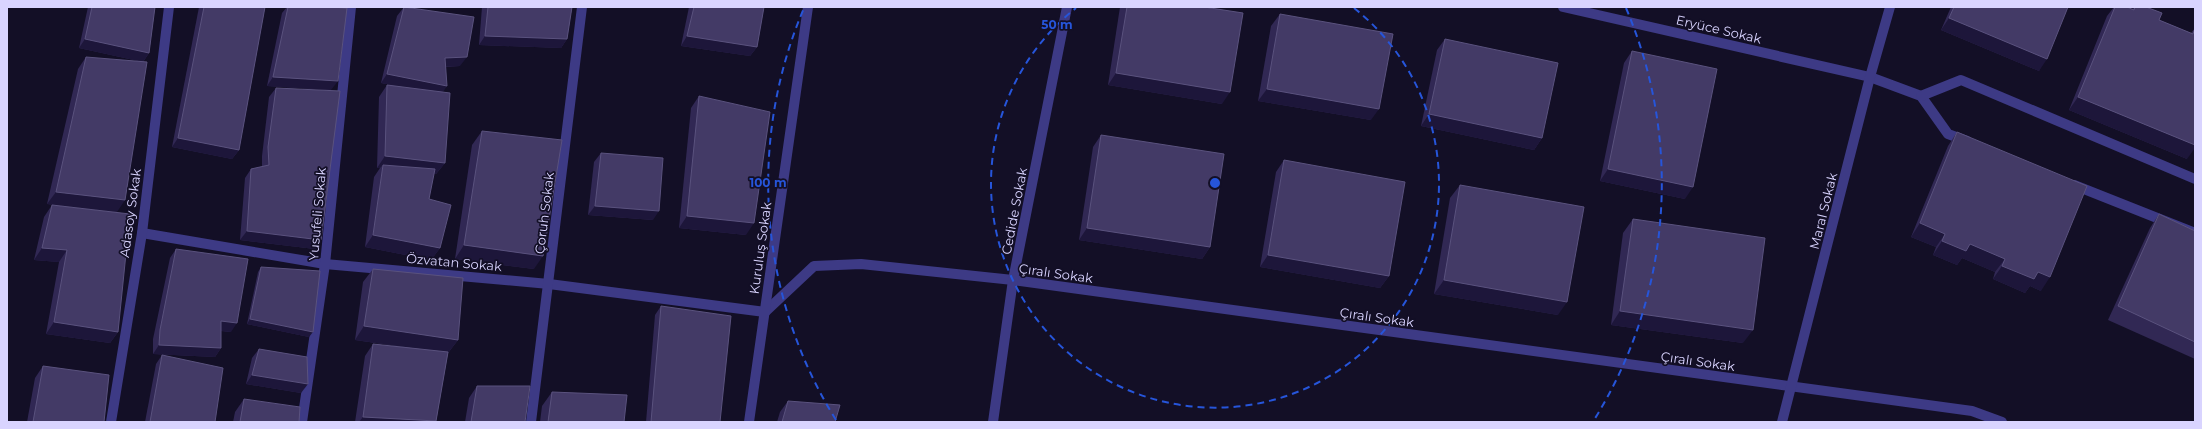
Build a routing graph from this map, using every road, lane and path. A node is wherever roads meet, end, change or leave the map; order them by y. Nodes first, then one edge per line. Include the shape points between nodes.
1 (169, 7) edge
2 (351, 7) edge
3 (582, 7) edge
4 (808, 7) edge
5 (1067, 7) edge
6 (1563, 7) edge
7 (1890, 7) edge
8 (1870, 77) junction
9 (1921, 96) junction
10 (1977, 145) edge
11 (2195, 179) edge
12 (2064, 180) edge
13 (142, 233) junction
14 (2195, 233) edge
15 (325, 264) junction
16 (1013, 280) junction
17 (549, 284) junction
18 (765, 312) junction
19 (1792, 387) junction
20 (110, 422) edge
21 (302, 422) edge
22 (531, 422) edge
23 (749, 422) edge
24 (993, 422) edge
25 (1782, 422) edge
26 (2002, 422) edge

1 - 13 street, Adasoy Sokak
2 - 15 street, Yusufeli Sokak
3 - 17 street, Çoruh Sokak
4 - 18 street, Kuruluş Sokak
5 - 16 street, Cedide Sokak
6 - 8 street, Eryüce Sokak
7 - 8 street, Maral Sokak
8 - 9 street, Eryüce Sokak
8 - 19 street, Maral Sokak
9 - 10 street via 1948,134
9 - 11 street via 1961,80
12 - 14 street
13 - 15 street, Özvatan Sokak
13 - 20 street, Adasoy Sokak
15 - 17 street, Özvatan Sokak
15 - 21 street, Yusufeli Sokak
16 - 18 street, Çıralı Sokak via 861,264 814,266
16 - 19 street, Çıralı Sokak
16 - 24 street, Cedide Sokak
17 - 18 street, Özvatan Sokak
17 - 22 street, Çoruh Sokak
18 - 23 street, Kuruluş Sokak
19 - 25 street, Maral Sokak
19 - 26 street, Çıralı Sokak via 1972,411

